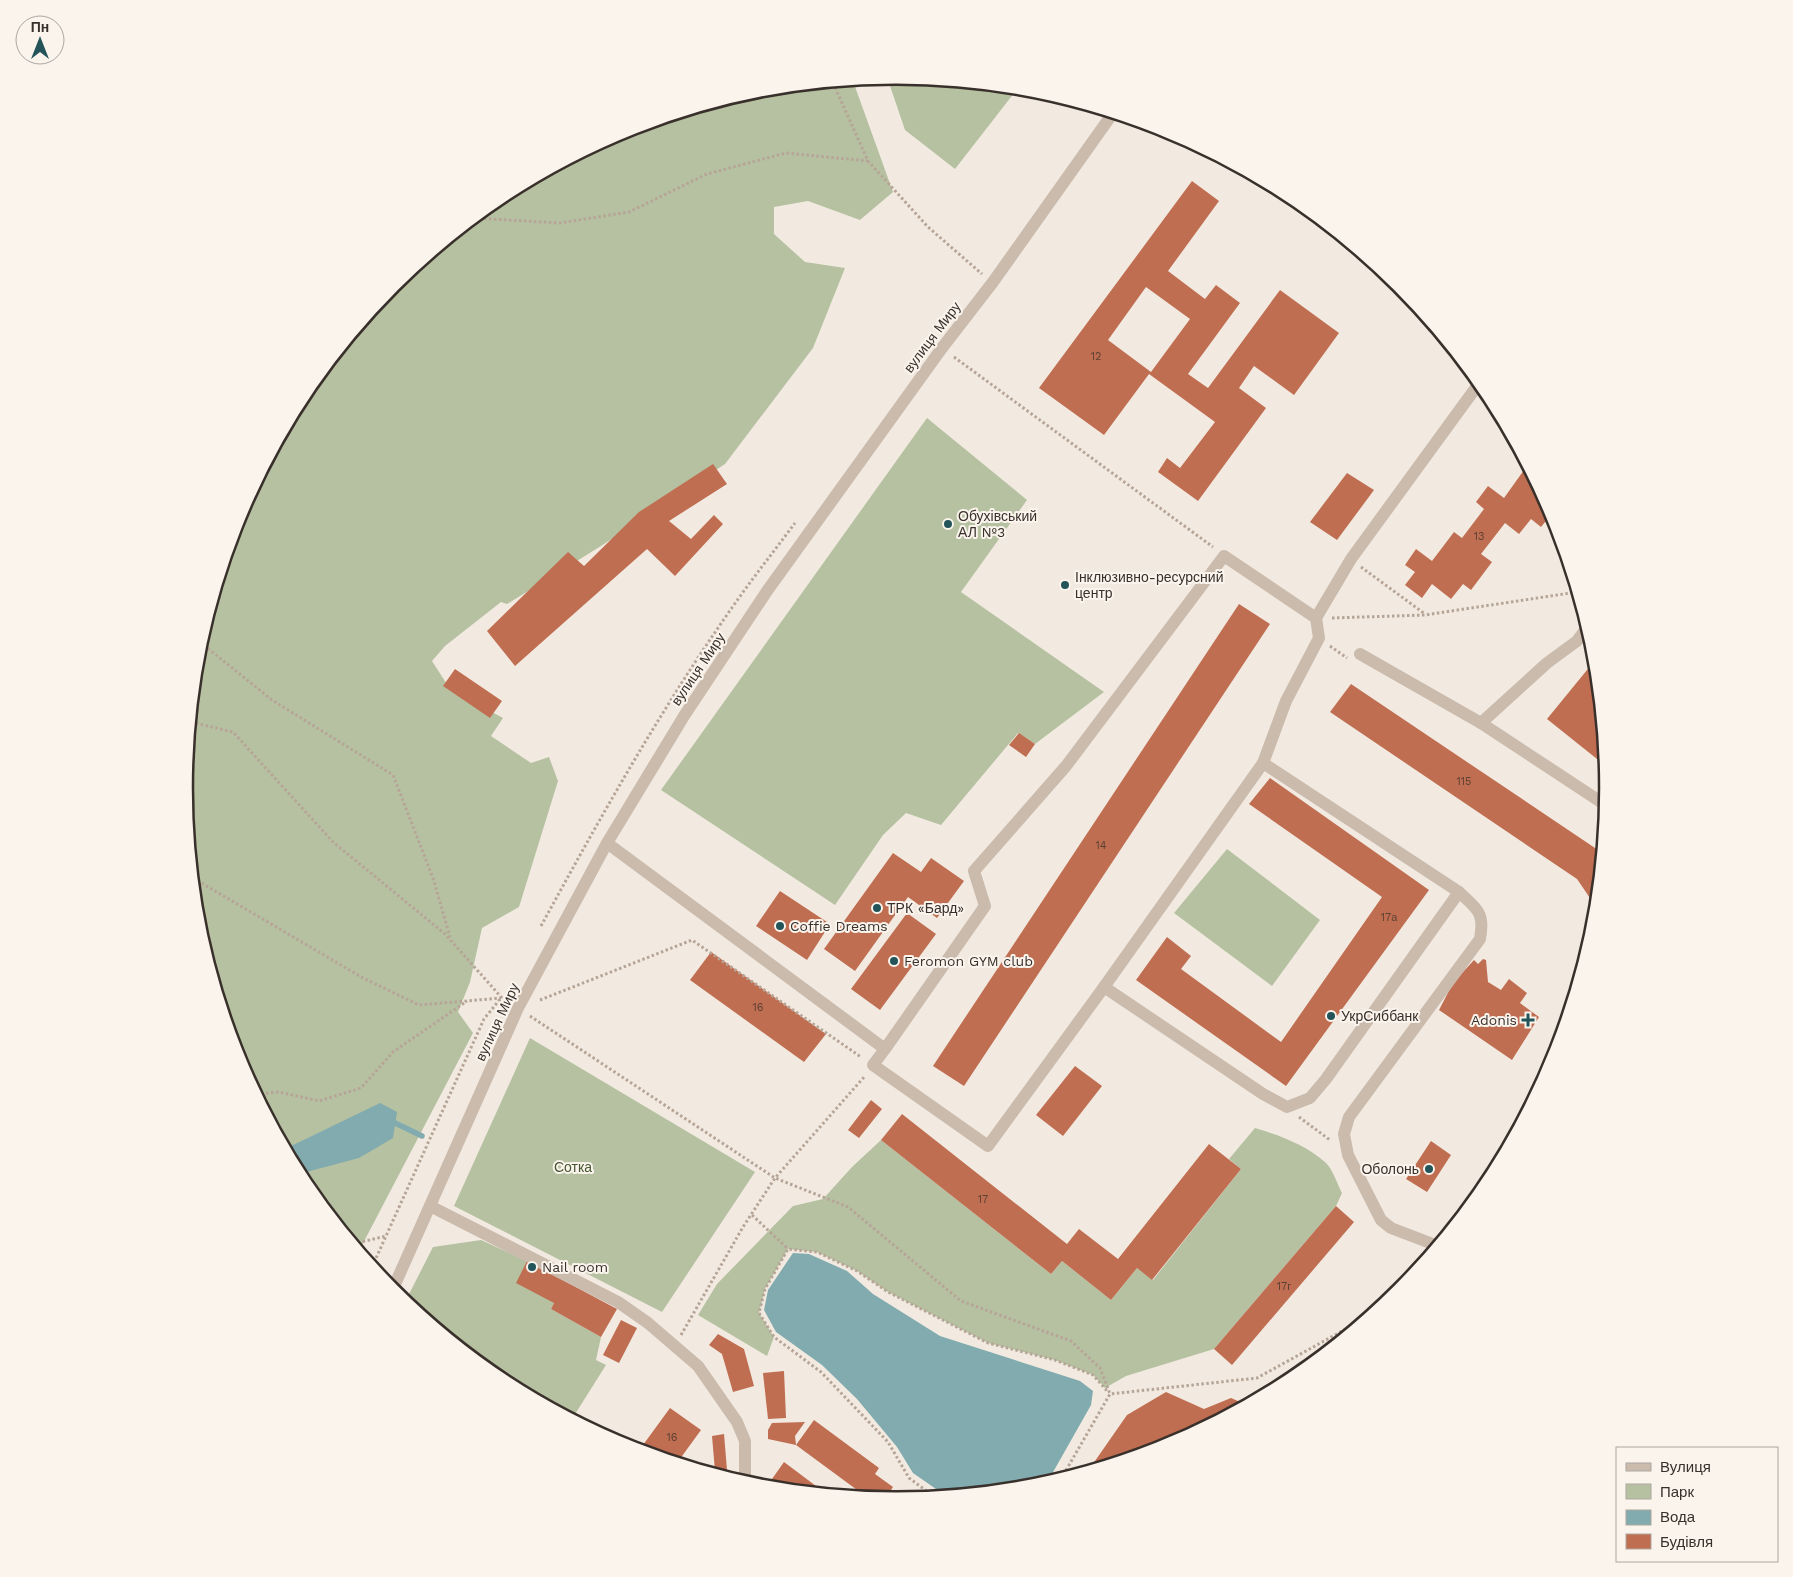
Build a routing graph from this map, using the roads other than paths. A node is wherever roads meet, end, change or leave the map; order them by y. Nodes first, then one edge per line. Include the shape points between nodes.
1 (1109, 118) edge
2 (1475, 389) edge
3 (1316, 618) junction
4 (1582, 634) edge
5 (1360, 654) dead end
6 (1481, 723) junction
7 (1263, 763) junction
8 (1599, 801) edge
9 (607, 843) junction
10 (1459, 892) junction
11 (1104, 987) junction
12 (884, 1049) junction
13 (430, 1206) junction
14 (1432, 1244) edge
15 (396, 1282) edge
16 (745, 1475) edge

1 - 9 street, вулиця Миру via 767,591 684,716
2 - 3 street via 1351,560
3 - 7 street via 1319,638 1286,701
3 - 12 street via 1224,556 1066,766 974,871 985,906
4 - 6 street
5 - 6 street
6 - 8 street
7 - 10 street
7 - 11 street
9 - 12 street
9 - 13 street, вулиця Миру via 518,1008
10 - 11 street via 1326,1079 1310,1098 1287,1107
10 - 14 street via 1476,908 1483,923 1480,939 1349,1117 1344,1134 1348,1155 1381,1220 1391,1228
11 - 12 street via 988,1146 873,1065
13 - 15 street, вулиця Миру
13 - 16 street via 618,1302 675,1346 698,1366 737,1422 745,1441

